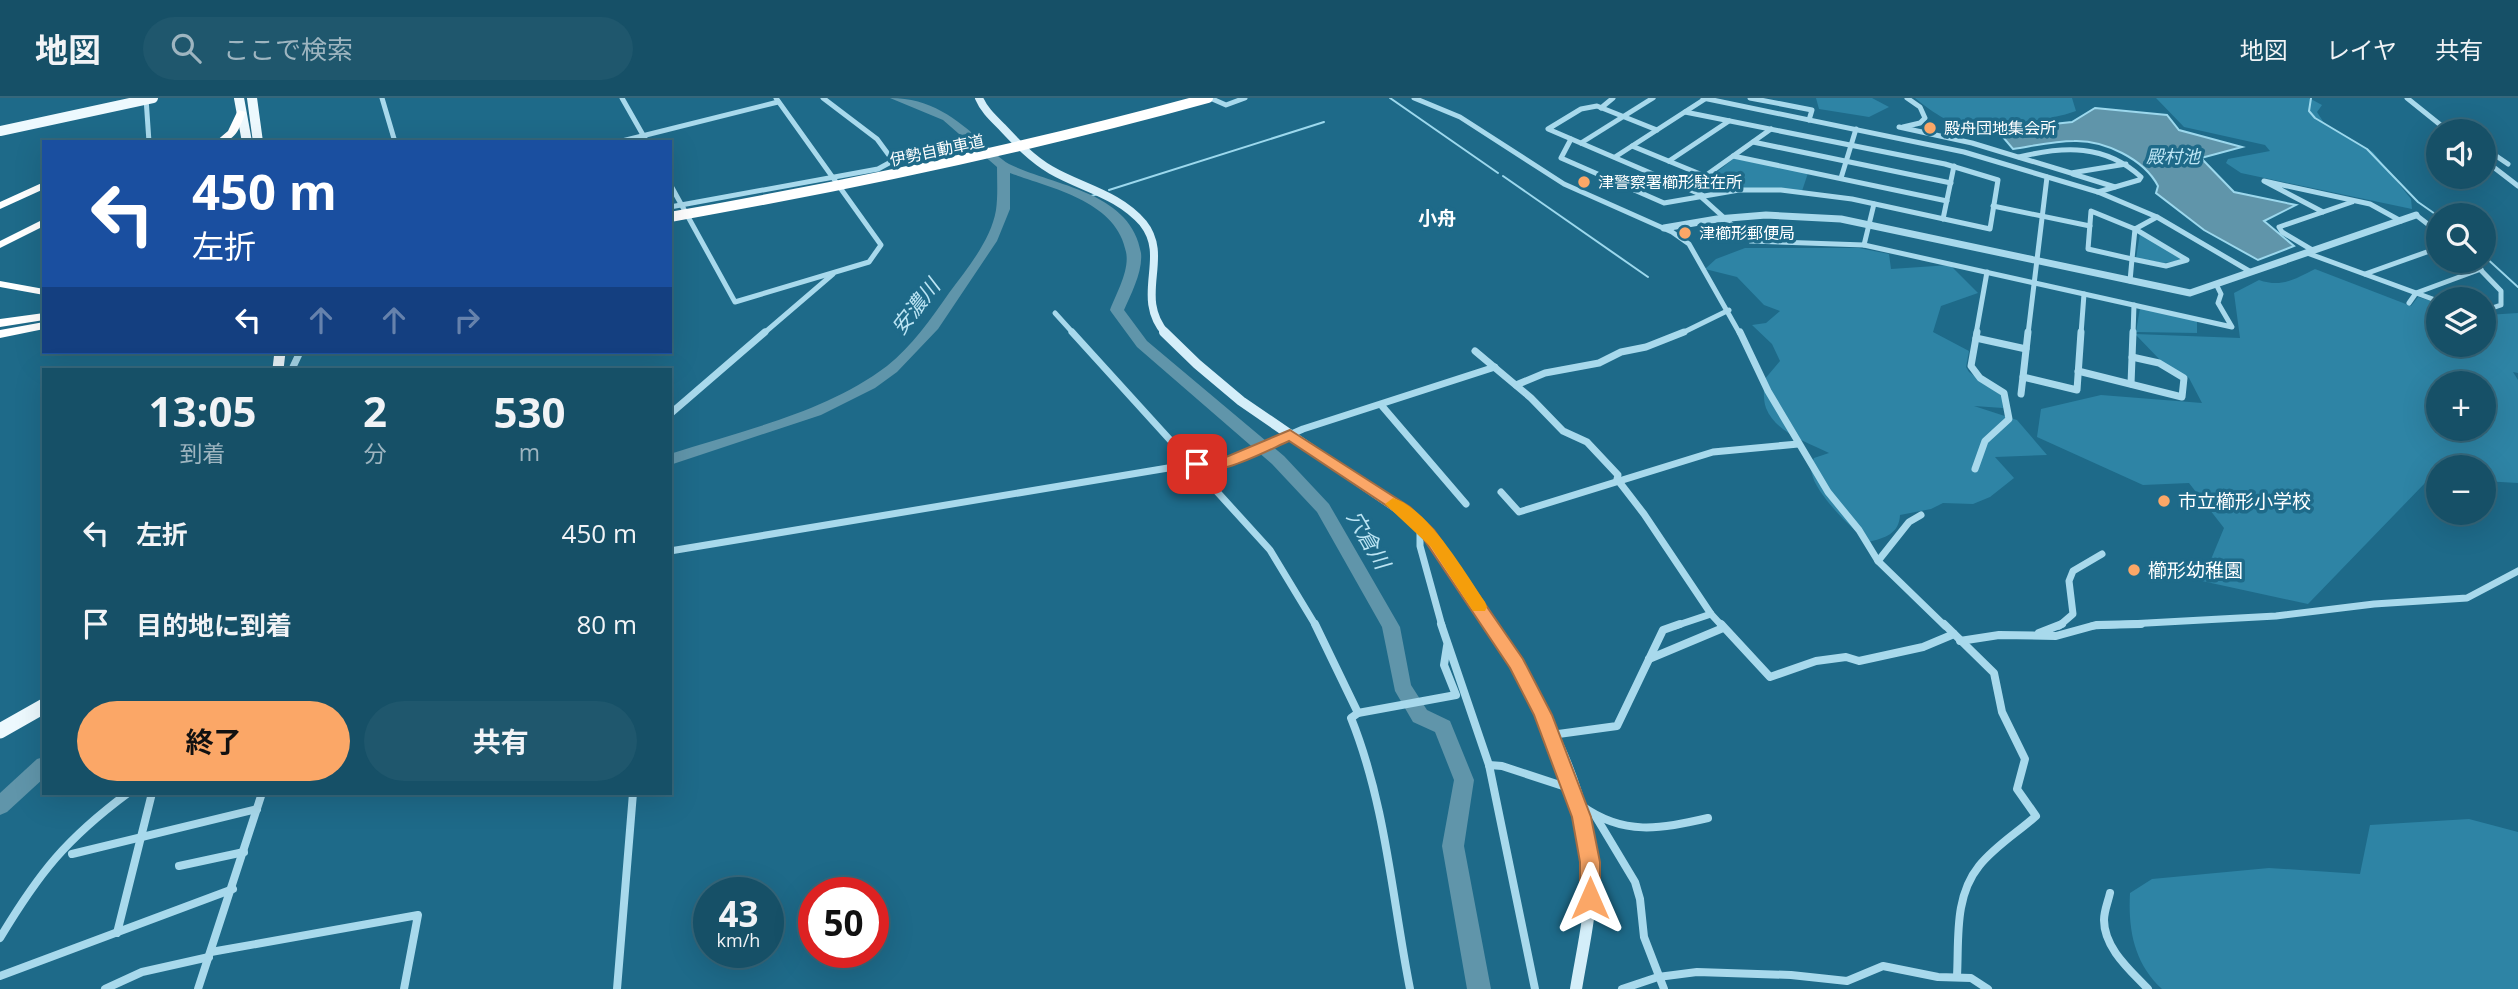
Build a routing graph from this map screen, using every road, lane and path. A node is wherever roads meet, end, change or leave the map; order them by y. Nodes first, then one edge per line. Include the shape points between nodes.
1 (239, 98) edge
2 (252, 98) edge
3 (382, 98) edge
4 (622, 98) edge
5 (823, 98) edge
6 (979, 98) edge
7 (1186, 98) edge
8 (1209, 98) edge
9 (1245, 98) edge
10 (1414, 98) edge
11 (1613, 98) edge
12 (1653, 98) edge
13 (1742, 98) edge
14 (1750, 98) edge
15 (1907, 98) edge
16 (2407, 98) edge
17 (148, 99) edge
18 (1704, 99) edge
19 (777, 100) edge
20 (1738, 106) junction
21 (1601, 108) junction
22 (241, 112) junction
23 (1685, 112) junction
24 (1622, 117) junction
25 (2433, 119) edge
26 (1809, 120) junction
27 (1728, 121) junction
28 (1899, 127) junction
29 (1771, 129) junction
30 (1856, 129) junction
31 (1657, 130) junction
32 (0, 131) edge
33 (643, 135) junction
34 (1896, 137) junction
35 (1571, 139) junction
36 (149, 140) edge
37 (223, 140) edge
38 (247, 140) edge
39 (258, 140) edge
40 (394, 140) edge
41 (625, 140) edge
42 (646, 140) edge
43 (1753, 142) junction
44 (1581, 143) junction
45 (1851, 145) junction
46 (1632, 146) junction
47 (1733, 156) junction
48 (2496, 156) edge
49 (1615, 157) junction
50 (2019, 157) junction
51 (1669, 161) junction
52 (2030, 161) junction
53 (1846, 162) junction
54 (2126, 164) junction
55 (2508, 164) dead end
56 (1954, 166) junction
57 (2496, 169) edge
58 (2071, 173) junction
59 (1705, 176) junction
60 (2047, 177) junction
61 (833, 178) junction
62 (1841, 178) junction
63 (1951, 183) junction
64 (42, 186) edge
65 (2518, 186) edge
66 (2116, 187) junction
67 (672, 188) edge
68 (1739, 190) junction
69 (2098, 192) junction
70 (1702, 195) junction
71 (1947, 201) junction
72 (2354, 201) junction
73 (1874, 204) junction
74 (682, 205) junction
75 (0, 206) edge
76 (1993, 206) junction
77 (672, 208) edge
78 (672, 209) edge
79 (2323, 212) junction
80 (2416, 215) joint
81 (1723, 216) junction
82 (2043, 216) junction
83 (672, 217) edge
84 (2157, 217) junction
85 (1943, 219) junction
86 (2401, 220) junction
87 (42, 222) edge
88 (42, 222) edge
89 (2426, 223) edge
90 (1869, 224) junction
91 (2090, 226) junction
92 (1664, 228) junction
93 (2135, 229) junction
94 (0, 237) edge
95 (0, 245) edge
96 (1864, 245) junction
97 (2311, 252) junction
98 (2426, 252) edge
99 (2132, 259) junction
100 (2037, 261) junction
101 (836, 272) junction
102 (1987, 272) junction
103 (2251, 272) junction
104 (2470, 273) edge
105 (2485, 273) edge
106 (2365, 274) junction
107 (2130, 281) junction
108 (2034, 283) junction
109 (0, 284) edge
110 (2216, 284) junction
111 (42, 292) edge
112 (2416, 293) junction
113 (2084, 294) junction
114 (2426, 297) edge
115 (2409, 303) dead end
116 (2134, 305) junction
117 (2496, 308) edge
118 (1729, 310) junction
119 (1055, 313) dead end
120 (42, 316) edge
121 (0, 323) edge
122 (42, 324) edge
123 (0, 332) edge
124 (1976, 338) junction
125 (2026, 349) junction
126 (1475, 351) dead end
127 (2132, 357) junction
128 (1495, 367) junction
129 (2078, 372) junction
130 (2022, 377) junction
131 (2131, 384) junction
132 (1516, 385) junction
133 (2021, 394) dead end
134 (1382, 406) junction
135 (672, 412) edge
136 (1290, 435) junction
137 (1798, 444) junction
138 (1192, 464) junction
139 (1976, 469) dead end
140 (1617, 479) junction
141 (1502, 492) dead end
142 (1466, 504) dead end
143 (1921, 515) dead end
144 (1420, 525) junction
145 (672, 551) edge
146 (2102, 554) dead end
147 (1878, 561) junction
148 (2518, 571) edge
149 (1711, 614) junction
150 (1723, 628) junction
151 (2031, 635) junction
152 (1957, 638) junction
153 (1447, 646) junction
154 (1649, 659) junction
155 (42, 707) edge
156 (1361, 712) junction
157 (0, 731) edge
158 (1551, 734) junction
159 (1489, 765) junction
160 (1573, 789) junction
161 (126, 795) edge
162 (152, 795) edge
163 (261, 795) edge
164 (633, 795) edge
165 (1577, 801) junction
166 (257, 809) junction
167 (1596, 817) junction
168 (1708, 818) dead end
169 (141, 838) junction
170 (244, 852) junction
171 (72, 854) dead end
172 (179, 866) dead end
173 (233, 889) junction
174 (2110, 893) dead end
175 (117, 933) junction
176 (0, 938) edge
177 (210, 954) junction
178 (1957, 975) junction
179 (0, 976) edge
180 (1658, 977) junction
181 (106, 989) edge
182 (198, 989) edge
183 (404, 989) edge
184 (617, 989) edge
185 (1410, 989) edge
186 (1535, 989) edge
187 (1576, 989) edge
188 (1622, 989) edge
189 (1664, 989) edge
190 (1988, 989) edge
191 (2148, 989) edge

1 - 22 main road
2 - 39 main road
3 - 40 street
4 - 33 street
5 - 61 street via 862,125 891,158 883,167
6 - 136 main road via 1028,155 1060,175 1116,199 1134,214 1154,244 1150,298 1158,326 1248,407
7 - 78 highway, 伊勢自動車道, bridge via 963,155
8 - 9 street via 1226,105
8 - 83 highway, 伊勢自動車道, bridge via 979,158
10 - 92 street via 1472,124 1564,184
11 - 21 street
12 - 24 street
13 - 20 street
14 - 26 street via 1812,110
15 - 28 street via 1920,107 1925,118
16 - 25 street
17 - 32 main road
17 - 36 street
18 - 20 street
18 - 23 street
19 - 33 street
19 - 61 street
20 - 26 street
21 - 24 street
21 - 35 street via 1581,109 1548,129
22 - 37 highway via 232,134
22 - 38 main road
23 - 27 street
23 - 31 street
24 - 31 street
24 - 44 street
26 - 30 street
27 - 29 street
27 - 51 street
28 - 34 street
28 - 50 street
29 - 43 street
29 - 45 street
30 - 34 street
30 - 45 street
31 - 46 street
33 - 41 street
33 - 42 street
34 - 60 street
35 - 44 street
35 - 70 street via 1561,158 1664,203
43 - 47 street
43 - 53 street
44 - 49 street
45 - 53 street
45 - 56 street
46 - 49 street
46 - 51 street
47 - 59 street
47 - 62 street
48 - 55 street
49 - 70 street
50 - 52 street
50 - 54 street via 2085,148 2106,152
51 - 59 street
52 - 58 street
52 - 60 street
53 - 62 street
53 - 63 street
54 - 58 street
54 - 66 street via 2140,178
56 - 63 street
56 - 76 street via 1997,180
57 - 65 street
58 - 66 street
59 - 68 street
60 - 69 street
60 - 82 street
61 - 74 street
61 - 101 street via 881,248 869,262
62 - 71 street
63 - 71 street
64 - 75 highway
66 - 69 street
67 - 74 street
68 - 70 street
68 - 73 street via 1788,191
69 - 84 street
70 - 81 street
71 - 85 street
72 - 79 street
72 - 79 street via 2264,181
72 - 86 street
73 - 85 street
73 - 90 street
74 - 77 street
74 - 101 street via 735,302
76 - 82 street
76 - 85 street via 1990,229
79 - 97 street via 2279,227
80 - 86 street
80 - 89 street
81 - 90 street via 1792,213
81 - 92 street
81 - 96 street via 1750,241
82 - 91 street
82 - 100 street
84 - 93 street
84 - 103 street
86 - 97 street
87 - 94 highway
88 - 95 highway
90 - 96 street
90 - 100 street
91 - 93 street via 2091,211
91 - 99 street via 2088,249
92 - 118 street via 1689,244
93 - 99 street
93 - 99 street via 2187,260 2166,266
96 - 102 street
97 - 103 street
97 - 106 street
98 - 106 street
99 - 107 street
100 - 107 street
100 - 108 street
101 - 135 street
102 - 108 street
102 - 124 street
103 - 110 street
104 - 112 street
105 - 117 street via 2499,287 2502,303
106 - 112 street
107 - 110 street via 2190,293
108 - 113 street
108 - 125 street
109 - 111 highway
110 - 116 street via 2221,294 2218,303 2232,327
112 - 114 street
112 - 115 street
113 - 116 street
113 - 129 street
116 - 127 street
118 - 132 street via 1646,347
118 - 137 street
119 - 138 street
120 - 121 highway
122 - 123 highway
124 - 125 street
124 - 139 street via 1972,369 2004,393 2009,419 1985,441
125 - 130 street
126 - 128 street
127 - 131 street
127 - 131 street via 2159,363 2184,378 2182,397
128 - 132 street
128 - 134 street
129 - 130 street via 2077,390
129 - 131 street
130 - 133 street
132 - 140 street via 1563,431 1587,442
134 - 136 street
134 - 142 street
136 - 138 street via 1220,465
136 - 144 main road
137 - 140 street via 1713,452
137 - 147 street
138 - 145 street
138 - 156 street via 1270,550 1309,611
140 - 141 street via 1519,512
140 - 149 street
143 - 147 street via 1909,522
144 - 153 street via 1420,545
144 - 158 main road via 1517,664
146 - 151 street via 2072,575 2074,610 2069,620
147 - 152 street
148 - 151 street via 2467,598 2168,624 2096,625 2065,635
149 - 150 street
149 - 154 street via 1663,630
150 - 152 street via 1770,677 1816,661 1839,657 1859,661
150 - 154 street
151 - 152 street
152 - 178 street via 1994,673 2002,712 2025,759 2017,789 2036,816 1972,876 1962,905
153 - 156 street via 1443,664 1456,695
153 - 159 street
154 - 158 street via 1617,726
155 - 157 main road
156 - 185 street via 1351,718 1373,786
158 - 160 main road
159 - 160 street
159 - 186 street
160 - 165 main road
161 - 176 street via 48,864
162 - 169 street
163 - 166 street
164 - 184 street
165 - 167 street
165 - 187 main road via 1591,878
166 - 169 street
166 - 170 street
167 - 168 street via 1634,830
167 - 180 street via 1635,882 1644,937
169 - 171 street
169 - 175 street
170 - 172 street
170 - 173 street
173 - 175 street
173 - 177 street
174 - 191 street via 2106,933
175 - 179 street
177 - 181 street via 142,972
177 - 182 street
177 - 183 street via 418,915
178 - 180 street via 1938,977 1883,966 1847,981 1720,972
178 - 190 street
180 - 188 street
180 - 189 street

